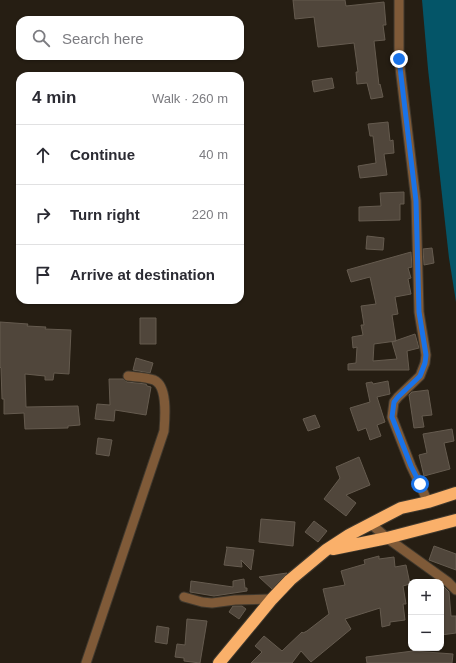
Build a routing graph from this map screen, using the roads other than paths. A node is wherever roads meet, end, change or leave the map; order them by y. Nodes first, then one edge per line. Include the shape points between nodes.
1 (399, 0) edge
2 (128, 376) dead end
3 (456, 493) edge
4 (428, 502) junction
5 (456, 520) edge
6 (371, 524) junction
7 (387, 538) junction
8 (326, 550) junction
9 (456, 590) edge
10 (184, 597) dead end
11 (272, 599) junction
12 (86, 663) edge
13 (219, 663) edge

1 - 4 street via 399,59 416,201 419,312 426,355 420,376 394,402 392,417
2 - 12 street via 153,379 160,385 164,394 164,431
3 - 4 highway
4 - 6 highway via 401,508
5 - 7 highway
6 - 7 street
6 - 8 highway
7 - 8 highway
7 - 9 street
8 - 11 highway
10 - 11 street via 212,603
11 - 13 highway

